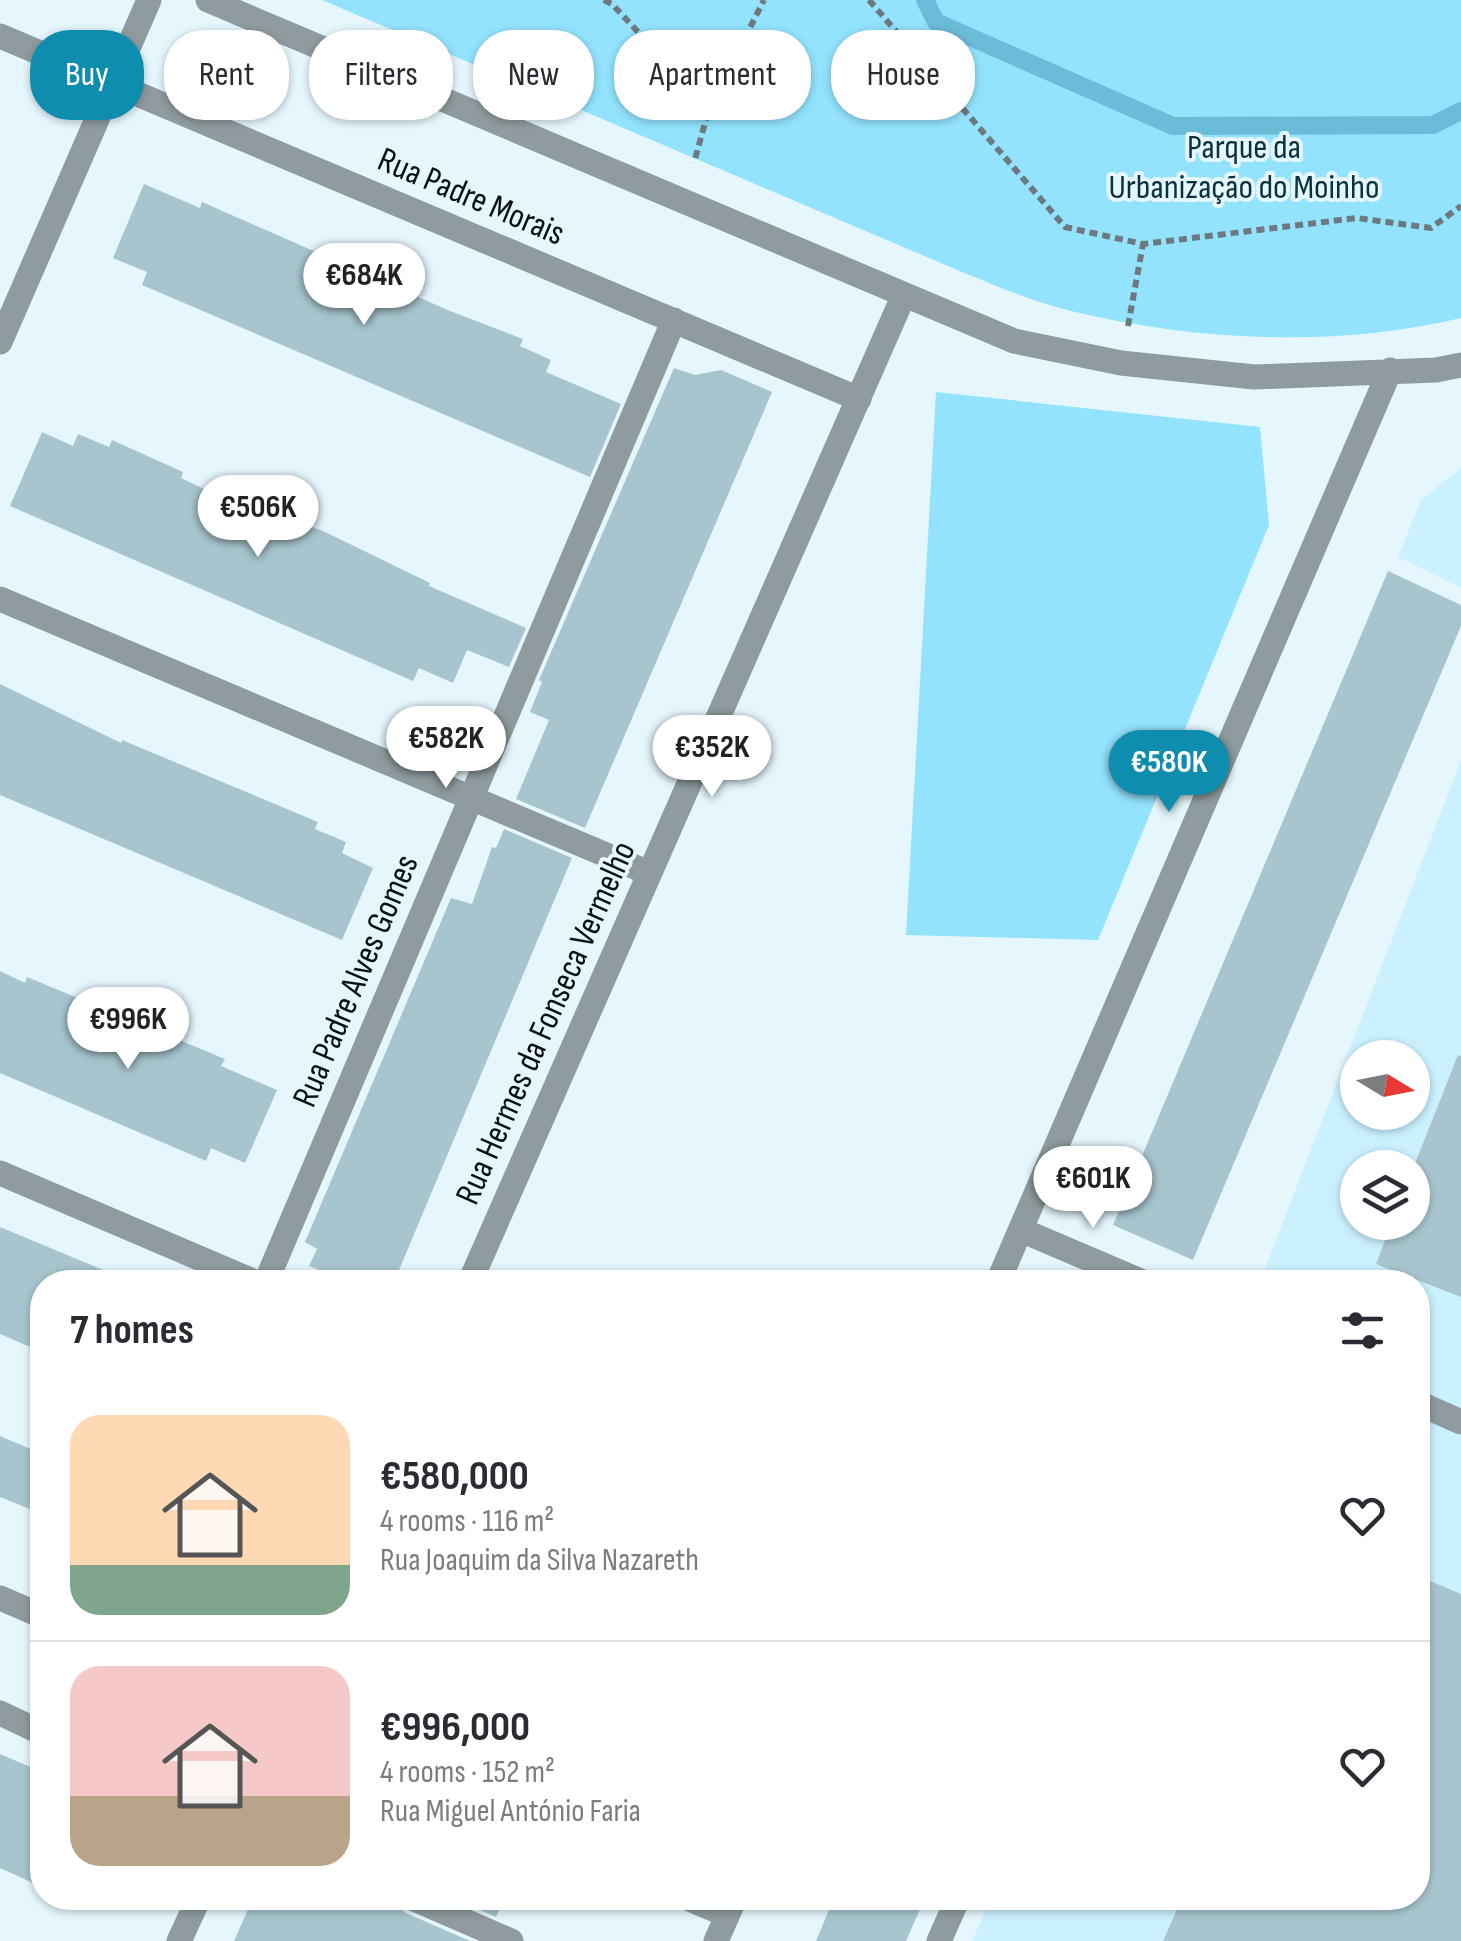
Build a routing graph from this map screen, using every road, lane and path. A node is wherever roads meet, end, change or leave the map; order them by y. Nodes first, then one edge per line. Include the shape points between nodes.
1 (149, 0) edge
2 (208, 0) edge
3 (604, 0) edge
4 (764, 0) edge
5 (869, 0) edge
6 (136, 30) edge
7 (636, 30) edge
8 (749, 30) edge
9 (0, 36) edge
10 (30, 49) edge
11 (144, 97) edge
12 (96, 120) edge
13 (706, 120) edge
14 (683, 200) junction
15 (1461, 206) edge
16 (1143, 244) junction
17 (904, 296) junction
18 (674, 320) junction
19 (0, 342) edge
20 (1121, 363) junction
21 (1461, 365) edge
22 (1390, 370) junction
23 (859, 399) junction
24 (0, 599) edge
25 (472, 799) junction
26 (649, 873) junction
27 (0, 1173) edge
28 (1021, 1230) junction
29 (227, 1270) edge
30 (271, 1270) edge
31 (475, 1270) edge
32 (1003, 1270) edge
33 (1115, 1270) edge
34 (1430, 1408) edge
35 (1461, 1422) edge
36 (0, 1598) edge
37 (30, 1611) edge
38 (0, 1714) edge
39 (30, 1727) edge
40 (194, 1910) edge
41 (439, 1910) edge
42 (729, 1910) edge
43 (953, 1910) edge
44 (180, 1941) edge
45 (510, 1941) edge
46 (716, 1941) edge
47 (939, 1941) edge

1 - 6 street
2 - 14 street
3 - 7 path
4 - 8 path
5 - 16 path via 1065,227
9 - 10 street, Rua Padre Morais
11 - 18 street, Rua Padre Morais
12 - 19 street
13 - 14 path
14 - 17 street
15 - 16 path via 1431,228 1357,218
16 - 20 path
17 - 20 street via 1014,341
17 - 23 street, Rua Hermes da Fonseca Vermelho
18 - 23 street, Rua Padre Morais
18 - 25 street, Rua Padre Alves Gomes
20 - 22 street via 1254,377
21 - 22 street
22 - 28 street
23 - 26 street, Rua Hermes da Fonseca Vermelho
24 - 25 street
25 - 26 street
25 - 30 street, Rua Padre Alves Gomes
26 - 31 street, Rua Hermes da Fonseca Vermelho
27 - 29 street
28 - 32 street
28 - 33 street
34 - 35 street
36 - 37 street
38 - 39 street
40 - 44 street
41 - 45 street
42 - 46 street
43 - 47 street

